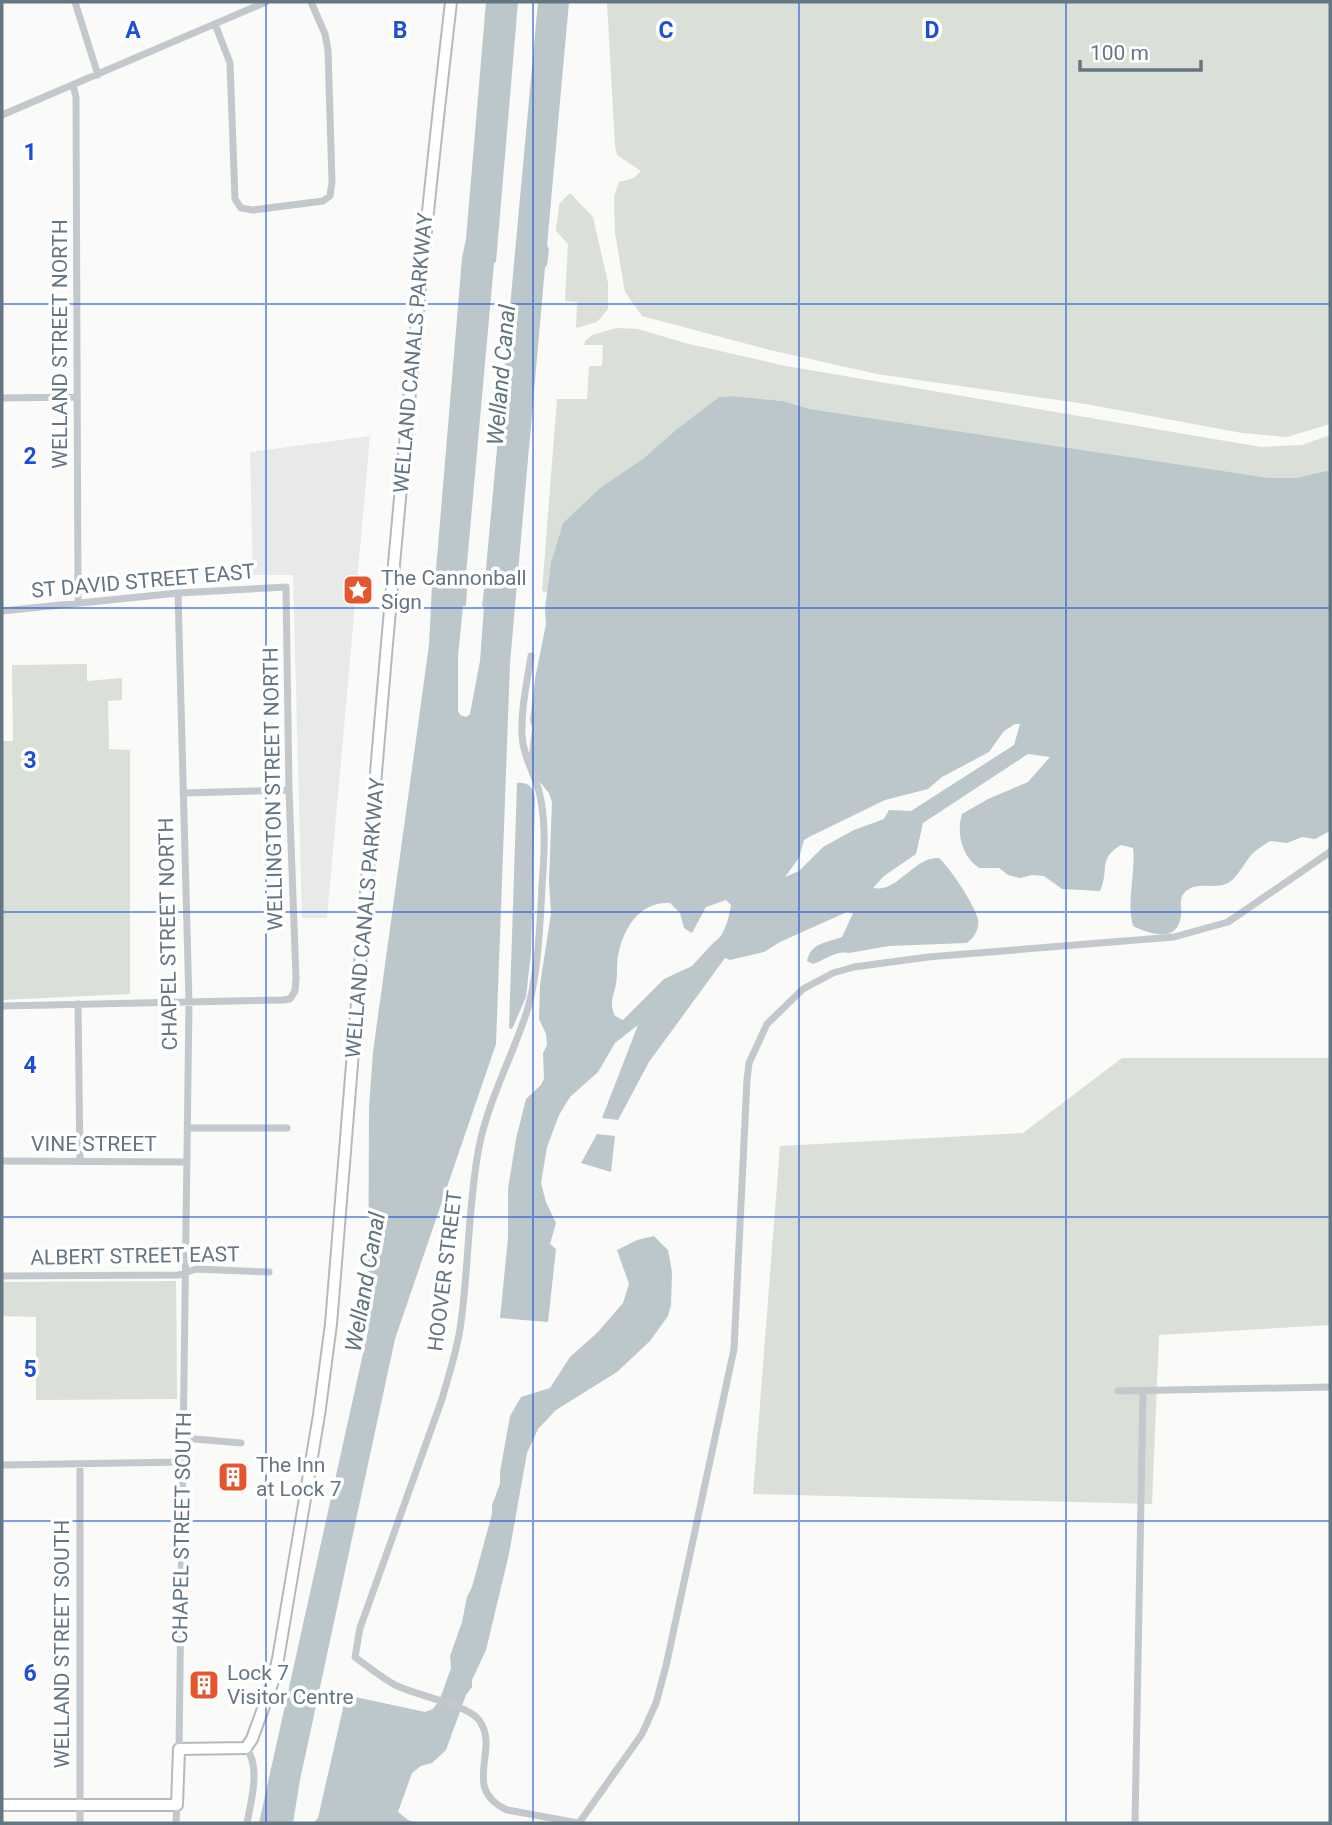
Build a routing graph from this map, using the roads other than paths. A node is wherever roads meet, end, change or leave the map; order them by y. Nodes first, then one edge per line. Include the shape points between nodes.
1 (75, 2) edge
2 (266, 2) edge
3 (311, 2) edge
4 (451, 2) edge
5 (215, 24) junction
6 (98, 75) junction
7 (73, 85) junction
8 (2, 115) edge
9 (77, 397) junction
10 (2, 398) edge
11 (286, 587) joint
12 (178, 593) junction
13 (78, 602) junction
14 (2, 611) edge
15 (531, 656) dead end
16 (289, 790) junction
17 (183, 793) junction
18 (1330, 852) edge
19 (188, 1003) junction
20 (78, 1004) junction
21 (2, 1006) edge
22 (188, 1128) junction
23 (287, 1128) dead end
24 (2, 1161) edge
25 (80, 1161) junction
26 (187, 1161) junction
27 (269, 1272) dead end
28 (186, 1274) junction
29 (2, 1276) edge
30 (1330, 1387) edge
31 (1118, 1391) dead end
32 (1143, 1391) junction
33 (183, 1438) junction
34 (241, 1443) dead end
35 (183, 1462) junction
36 (80, 1464) junction
37 (2, 1465) edge
38 (179, 1749) junction
39 (242, 1749) junction
40 (2, 1805) edge
41 (80, 1805) junction
42 (177, 1805) junction
43 (80, 1823) edge
44 (176, 1823) edge
45 (247, 1823) edge
46 (578, 1823) edge
47 (1135, 1823) edge

1 - 6 street
2 - 5 street
3 - 5 street via 325,34 329,60 332,182 330,196 323,201 253,210 241,208 235,199 230,63
4 - 39 street, WELLAND CANALS PARKWAY via 406,427 331,1324 278,1659 266,1700
5 - 6 street
6 - 7 street
7 - 8 street
7 - 9 street, WELLAND STREET NORTH
9 - 10 street
9 - 13 street, WELLAND STREET NORTH
11 - 12 street, ST DAVID STREET EAST
11 - 16 street, WELLINGTON STREET NORTH
12 - 13 street, ST DAVID STREET EAST
12 - 17 street, CHAPEL STREET NORTH
13 - 14 street, ST DAVID STREET EAST
15 - 46 street, HOOVER STREET via 522,738 541,799 543,838 532,993 480,1144 453,1362 360,1628 355,1657 395,1685 476,1716 485,1730 483,1781 491,1800 508,1810
16 - 17 street
16 - 19 street, WELLINGTON STREET NORTH via 295,991 283,1000
17 - 19 street, CHAPEL STREET NORTH
18 - 46 street via 1228,922 1174,937 854,967 803,989 767,1024 749,1063 747,1080 734,1349 666,1666 642,1734
19 - 20 street
19 - 22 street, CHAPEL STREET NORTH
20 - 21 street
20 - 25 street
22 - 23 street
22 - 26 street, CHAPEL STREET NORTH
24 - 25 street, VINE STREET
25 - 26 street, VINE STREET
26 - 28 street, CHAPEL STREET NORTH
27 - 28 street, ALBERT STREET EAST via 196,1269
28 - 29 street, ALBERT STREET EAST
28 - 33 street, CHAPEL STREET SOUTH
30 - 32 street
31 - 32 street
32 - 47 street
33 - 34 street
33 - 35 street, CHAPEL STREET SOUTH
35 - 36 street
35 - 38 street, CHAPEL STREET SOUTH
36 - 37 street
36 - 41 street, WELLAND STREET SOUTH
38 - 39 street
38 - 42 street, CHAPEL STREET SOUTH
39 - 45 street via 253,1757
40 - 41 street
41 - 42 street
41 - 43 street, WELLAND STREET SOUTH
42 - 44 street, CHAPEL STREET SOUTH

